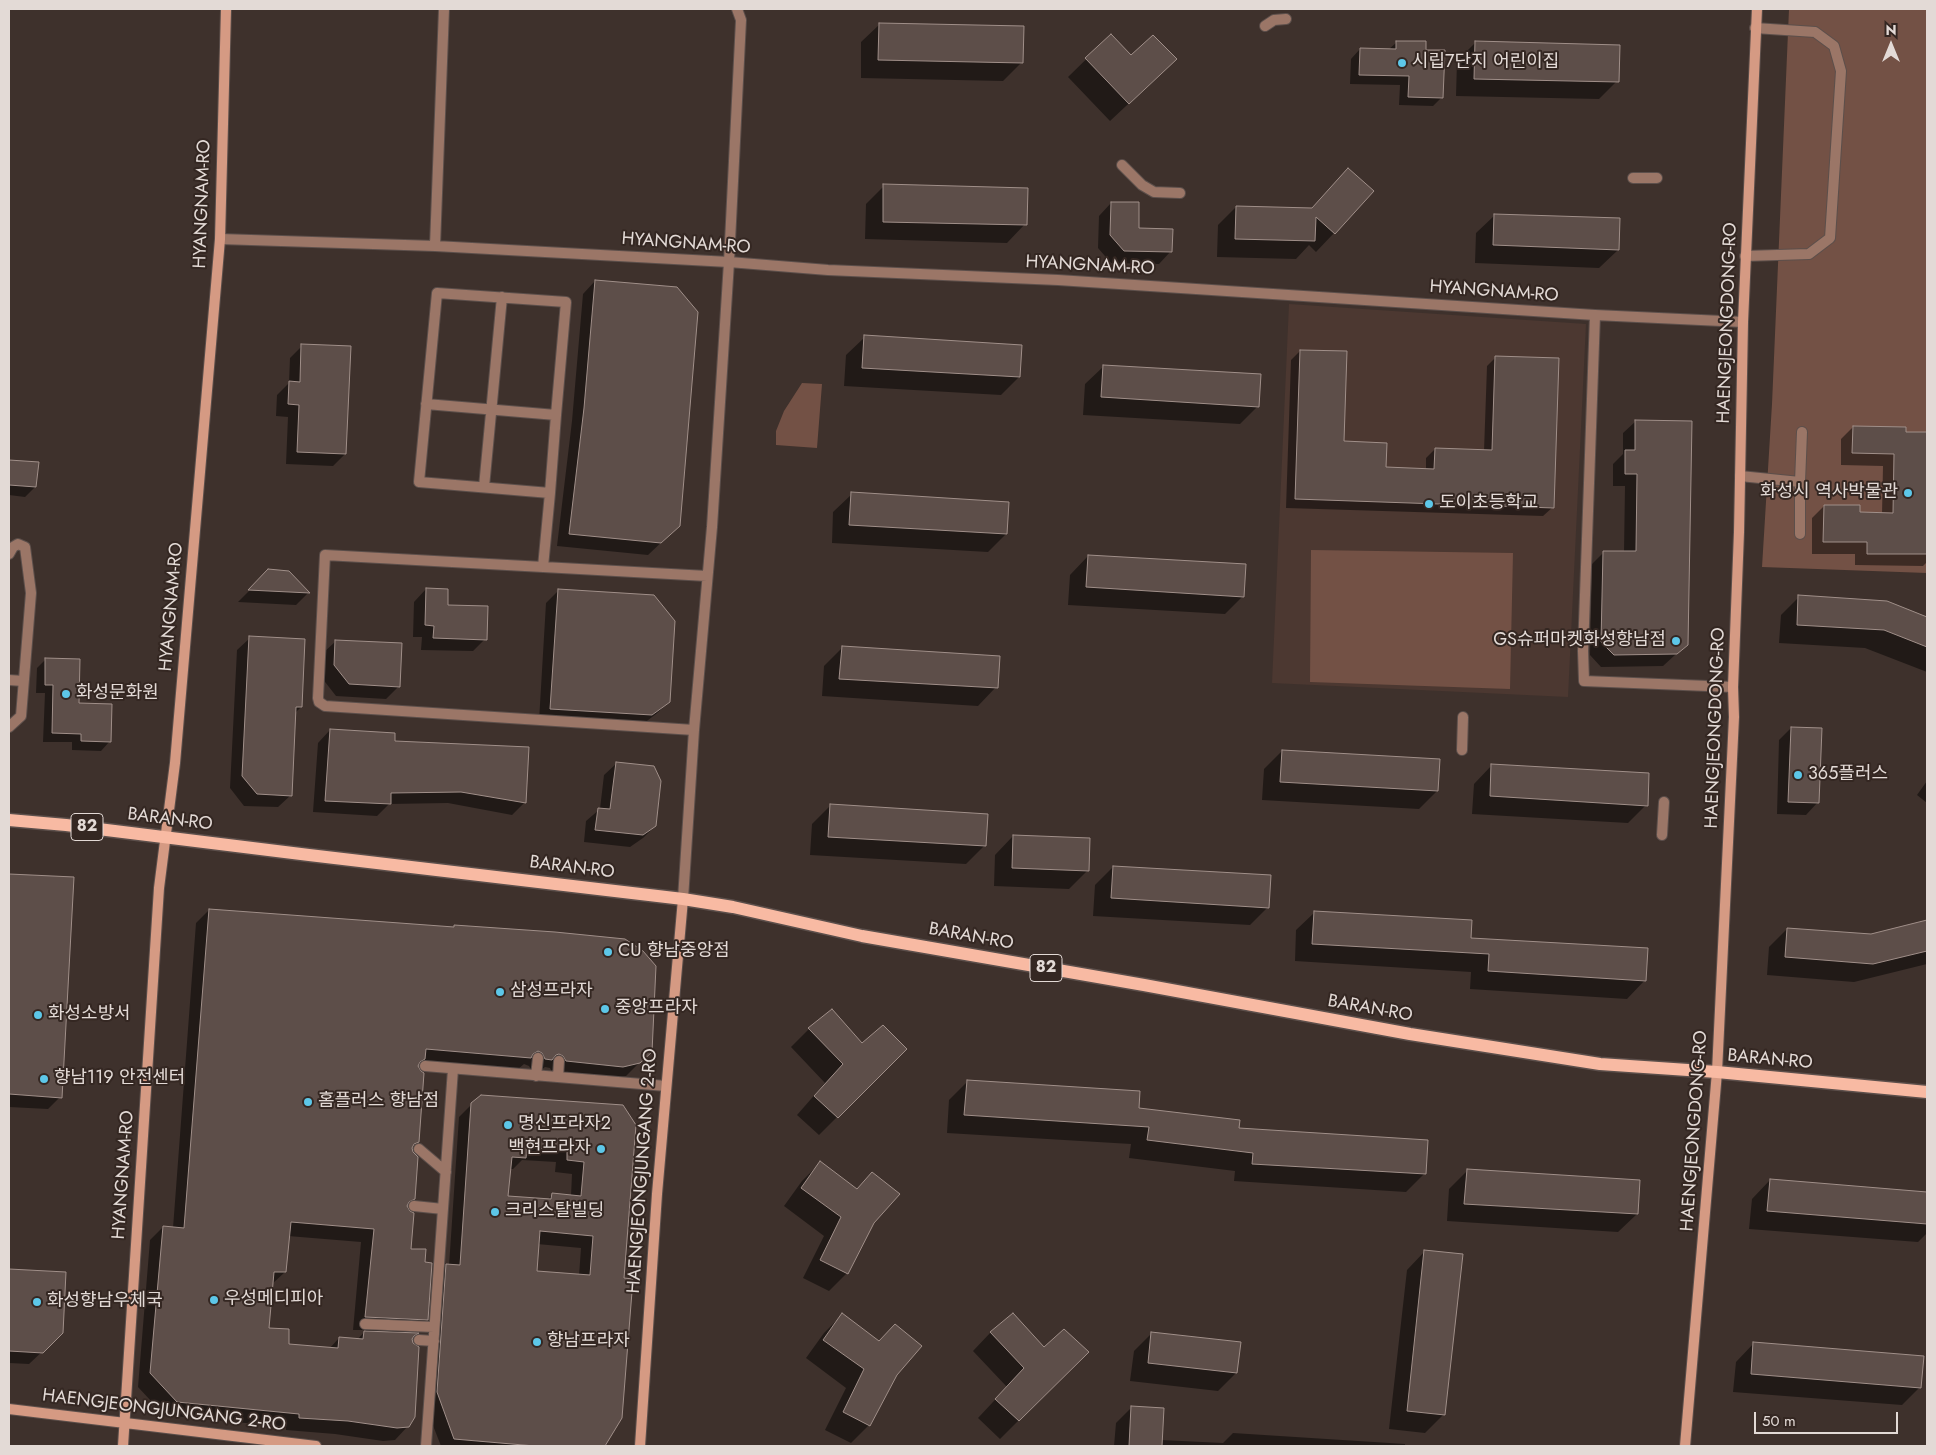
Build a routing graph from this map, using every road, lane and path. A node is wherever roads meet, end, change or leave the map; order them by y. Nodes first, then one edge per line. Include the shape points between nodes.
1 (226, 9) edge
2 (444, 9) edge
3 (737, 9) edge
4 (1757, 9) edge
5 (1286, 19) dead end
6 (1265, 26) dead end
7 (1755, 28) junction
8 (1122, 165) dead end
9 (1634, 178) dead end
10 (1656, 178) dead end
11 (1180, 193) dead end
12 (220, 239) junction
13 (435, 246) junction
14 (1745, 256) junction
15 (729, 262) junction
16 (502, 297) junction
17 (1595, 315) junction
18 (1743, 322) junction
19 (426, 404) junction
20 (491, 410) junction
21 (556, 415) junction
22 (1802, 432) dead end
23 (1740, 476) junction
24 (1800, 482) junction
25 (484, 487) junction
26 (550, 493) junction
27 (1800, 534) dead end
28 (9, 554) edge
29 (543, 567) junction
30 (707, 576) junction
31 (9, 680) edge
32 (23, 681) junction
33 (1733, 687) junction
34 (1463, 717) dead end
35 (9, 727) edge
36 (694, 730) junction
37 (1462, 750) dead end
38 (1664, 802) dead end
39 (9, 820) edge
40 (1662, 835) dead end
41 (165, 837) junction
42 (683, 899) junction
43 (538, 1058) dead end
44 (559, 1061) dead end
45 (425, 1066) dead end
46 (453, 1069) junction
47 (1717, 1072) junction
48 (536, 1076) junction
49 (558, 1077) junction
50 (666, 1086) junction
51 (1927, 1092) edge
52 (419, 1149) dead end
53 (446, 1172) junction
54 (414, 1206) dead end
55 (443, 1209) junction
56 (365, 1324) dead end
57 (434, 1327) junction
58 (419, 1340) dead end
59 (434, 1340) junction
60 (9, 1409) edge
61 (125, 1422) junction
62 (123, 1446) edge
63 (316, 1446) edge
64 (426, 1446) edge
65 (640, 1446) edge
66 (1686, 1446) edge

1 - 12 street, HYANGNAM-RO
2 - 13 street
3 - 15 street via 741,20
4 - 7 street, HAENGJEONGDONG-RO
5 - 6 street via 1274,20
7 - 14 street, HAENGJEONGDONG-RO
7 - 14 street via 1815,32 1834,46 1841,72 1830,238 1809,254
8 - 11 street via 1154,192
9 - 10 street
12 - 13 street, HYANGNAM-RO
12 - 41 street, HYANGNAM-RO via 175,763
13 - 15 street, HYANGNAM-RO
14 - 18 street, HAENGJEONGDONG-RO
15 - 17 street, HYANGNAM-RO
15 - 30 street
16 - 19 street via 437,292
16 - 20 street
16 - 21 street via 566,302
17 - 18 street, HYANGNAM-RO
17 - 33 street via 1582,650 1584,681
18 - 23 street, HAENGJEONGDONG-RO
19 - 20 street
19 - 25 street via 419,482
20 - 21 street
20 - 25 street
21 - 26 street
22 - 24 street
23 - 24 street
23 - 33 street, HAENGJEONGDONG-RO
24 - 27 street
25 - 26 street
26 - 29 street
28 - 32 street via 18,544 22,545 29,569 30,622
29 - 30 street
29 - 36 street via 325,554 319,702 331,707
30 - 36 street
31 - 32 street
32 - 35 street via 21,716
33 - 47 street, HAENGJEONGDONG-RO
34 - 37 street
36 - 42 street
38 - 40 street
39 - 41 main road, BARAN-RO / 82
41 - 42 main road, BARAN-RO / 82
41 - 61 street, HYANGNAM-RO
42 - 47 main road, BARAN-RO / 82 via 862,936 1410,1034 1600,1064
42 - 50 street, HAENGJEONGJUNGANG 2-RO
43 - 48 street
44 - 49 street
45 - 46 street
46 - 48 street
46 - 53 street
47 - 51 main road, BARAN-RO / 82
47 - 66 street, HAENGJEONGDONG-RO
48 - 49 street
49 - 50 street
50 - 65 street, HAENGJEONGJUNGANG 2-RO
52 - 53 street
53 - 55 street
54 - 55 street
55 - 57 street
56 - 57 street
57 - 59 street
58 - 59 street
59 - 64 street
60 - 61 street, HAENGJEONGJUNGANG 2-RO
61 - 62 street, HYANGNAM-RO
61 - 63 street, HAENGJEONGJUNGANG 2-RO

